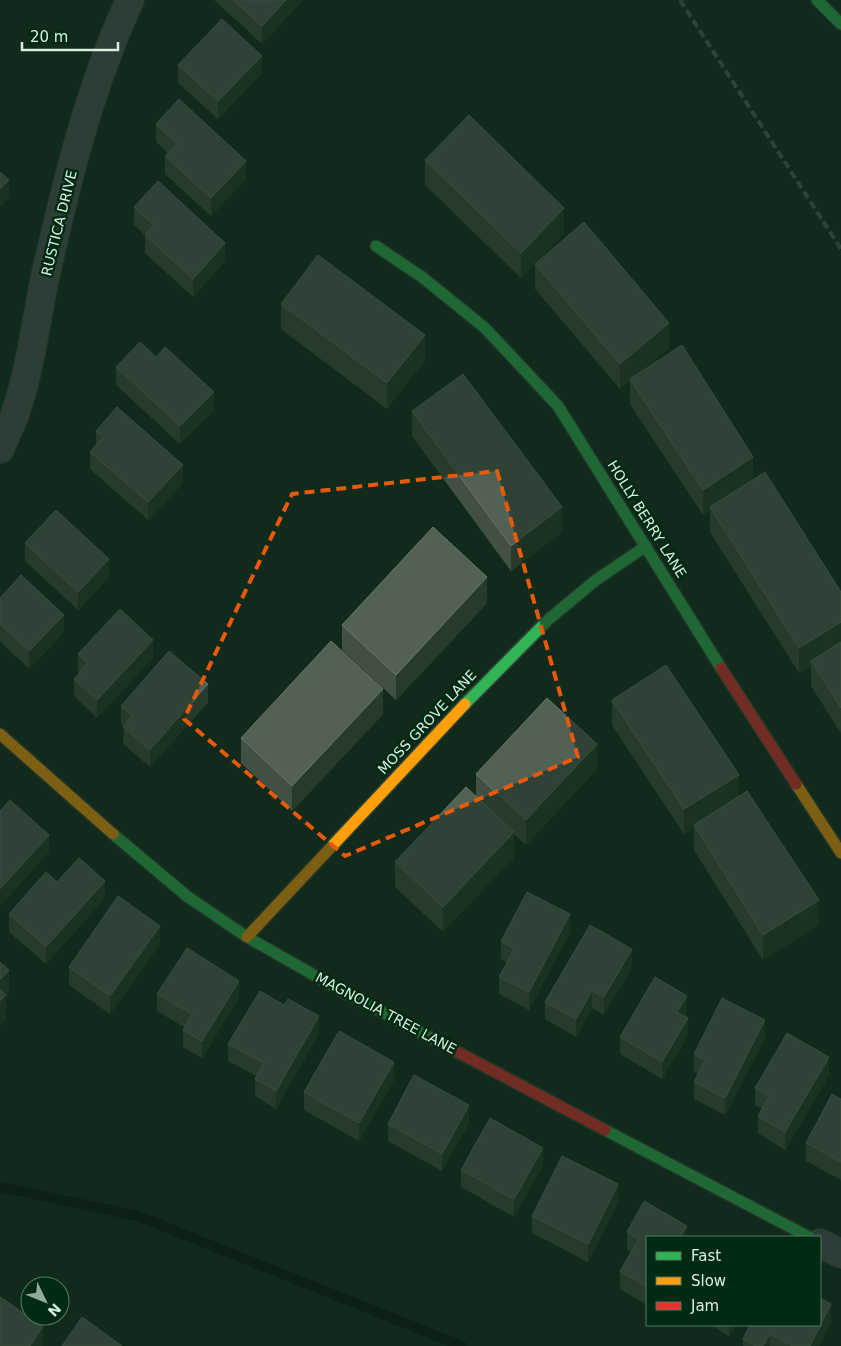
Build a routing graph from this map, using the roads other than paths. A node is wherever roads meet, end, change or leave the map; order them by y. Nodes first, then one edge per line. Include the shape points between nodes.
1 (130, 0) edge
2 (817, 0) edge
3 (841, 24) edge
4 (376, 246) dead end
5 (0, 449) edge
6 (646, 546) junction
7 (0, 734) edge
8 (841, 853) edge
9 (247, 937) junction
10 (807, 1236) edge
11 (821, 1244) edge
12 (841, 1254) edge

1 - 5 street, RUSTICA DRIVE via 94,90 75,155 46,274 30,358 15,414
2 - 3 street
4 - 6 street, HOLLY BERRY LANE via 422,277 486,328 558,406
6 - 8 street, HOLLY BERRY LANE
6 - 9 street, MOSS GROVE LANE via 596,580 549,619 499,668
7 - 9 street, MAGNOLIA TREE LANE via 135,854 188,897
9 - 10 street, MAGNOLIA TREE LANE via 342,991
11 - 12 street

